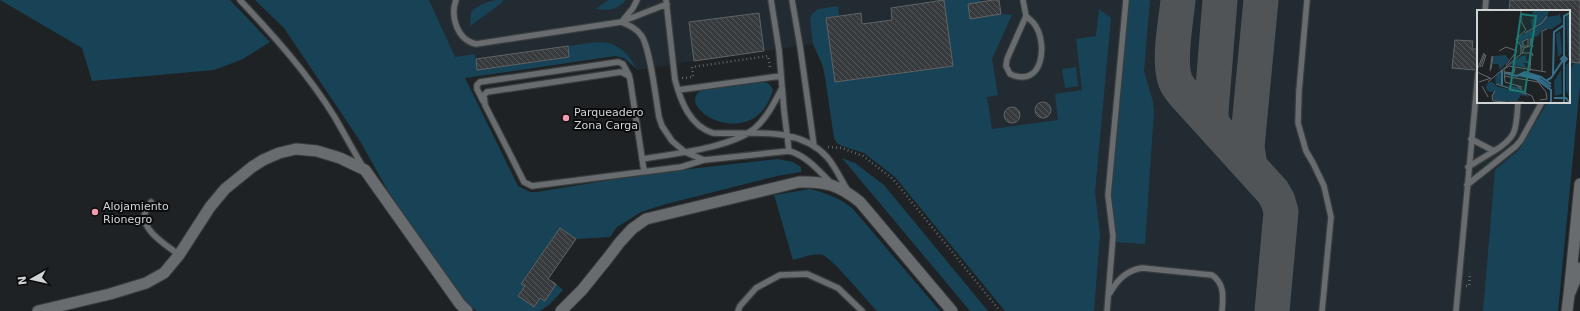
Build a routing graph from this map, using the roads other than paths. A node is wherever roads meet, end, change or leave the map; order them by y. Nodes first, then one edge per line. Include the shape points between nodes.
1 (240, 0) edge
2 (456, 0) edge
3 (637, 0) edge
4 (771, 0) edge
5 (792, 0) edge
6 (1023, 0) edge
7 (1126, 0) edge
8 (1307, 0) edge
9 (1486, 0) edge
10 (666, 2) edge
11 (1485, 10) edge
12 (1026, 16) junction
13 (621, 22) junction
14 (629, 76) junction
15 (781, 76) junction
16 (1477, 82) edge
17 (782, 88) junction
18 (678, 90) junction
19 (1518, 103) edge
20 (1541, 103) edge
21 (485, 106) junction
22 (746, 134) junction
23 (787, 135) junction
24 (1471, 139) junction
25 (814, 146) junction
26 (789, 151) junction
27 (1494, 151) junction
28 (685, 152) junction
29 (642, 160) junction
30 (704, 160) junction
31 (1468, 167) junction
32 (365, 170) junction
33 (644, 171) junction
34 (1580, 184) edge
35 (1467, 185) junction
36 (834, 186) junction
37 (851, 195) junction
38 (151, 202) dead end
39 (179, 255) junction
40 (1580, 268) edge
41 (1108, 295) junction
42 (1569, 295) junction
43 (38, 311) edge
44 (467, 311) edge
45 (561, 311) edge
46 (738, 311) edge
47 (862, 311) edge
48 (952, 311) edge
49 (1107, 311) edge
50 (1222, 311) edge
51 (1322, 311) edge
52 (1456, 311) edge
53 (1568, 311) edge

1 - 32 lane via 297,64 333,115
2 - 13 lane via 454,14 457,26 468,42 476,44
3 - 13 lane
4 - 15 lane
5 - 25 lane
6 - 12 lane
7 - 41 lane via 1108,195 1113,236
8 - 51 lane via 1298,91 1298,123 1306,151 1324,186 1331,217
9 - 11 lane
10 - 13 lane
10 - 18 lane
12 - 12 lane via 1007,59 1007,71 1016,77 1034,73 1041,62 1038,31
13 - 28 lane via 643,36 662,126 672,141
14 - 21 lane via 621,72 487,92 483,98
14 - 21 lane via 623,64 618,62 480,82 477,89
14 - 29 lane
15 - 17 lane
15 - 18 lane
16 - 24 lane
17 - 22 lane via 769,112
17 - 23 lane
18 - 22 lane via 686,110 696,125 713,133
19 - 27 lane via 1514,133 1509,141
20 - 35 lane via 1516,146
21 - 33 lane via 527,185 536,187
22 - 23 lane
22 - 28 lane via 734,140
23 - 25 lane
23 - 26 lane
24 - 27 lane
24 - 31 lane
25 - 37 lane via 828,158
26 - 30 lane
26 - 36 lane via 809,160
27 - 31 lane
28 - 29 lane
28 - 30 lane
29 - 33 lane
30 - 33 lane via 681,167
31 - 35 lane
32 - 39 street via 317,151 296,149 263,160 225,189 210,206
32 - 44 street
34 - 42 street
35 - 52 lane
36 - 37 street
36 - 45 street via 824,182 798,182 646,219 632,229 582,290
37 - 48 street
38 - 39 lane via 145,213 145,224 154,235
39 - 43 street via 164,273 146,283
40 - 42 street
41 - 49 lane
41 - 50 lane via 1121,278 1135,269 1212,275 1222,287
42 - 53 street
46 - 47 lane via 756,288 780,275 808,274 838,288

